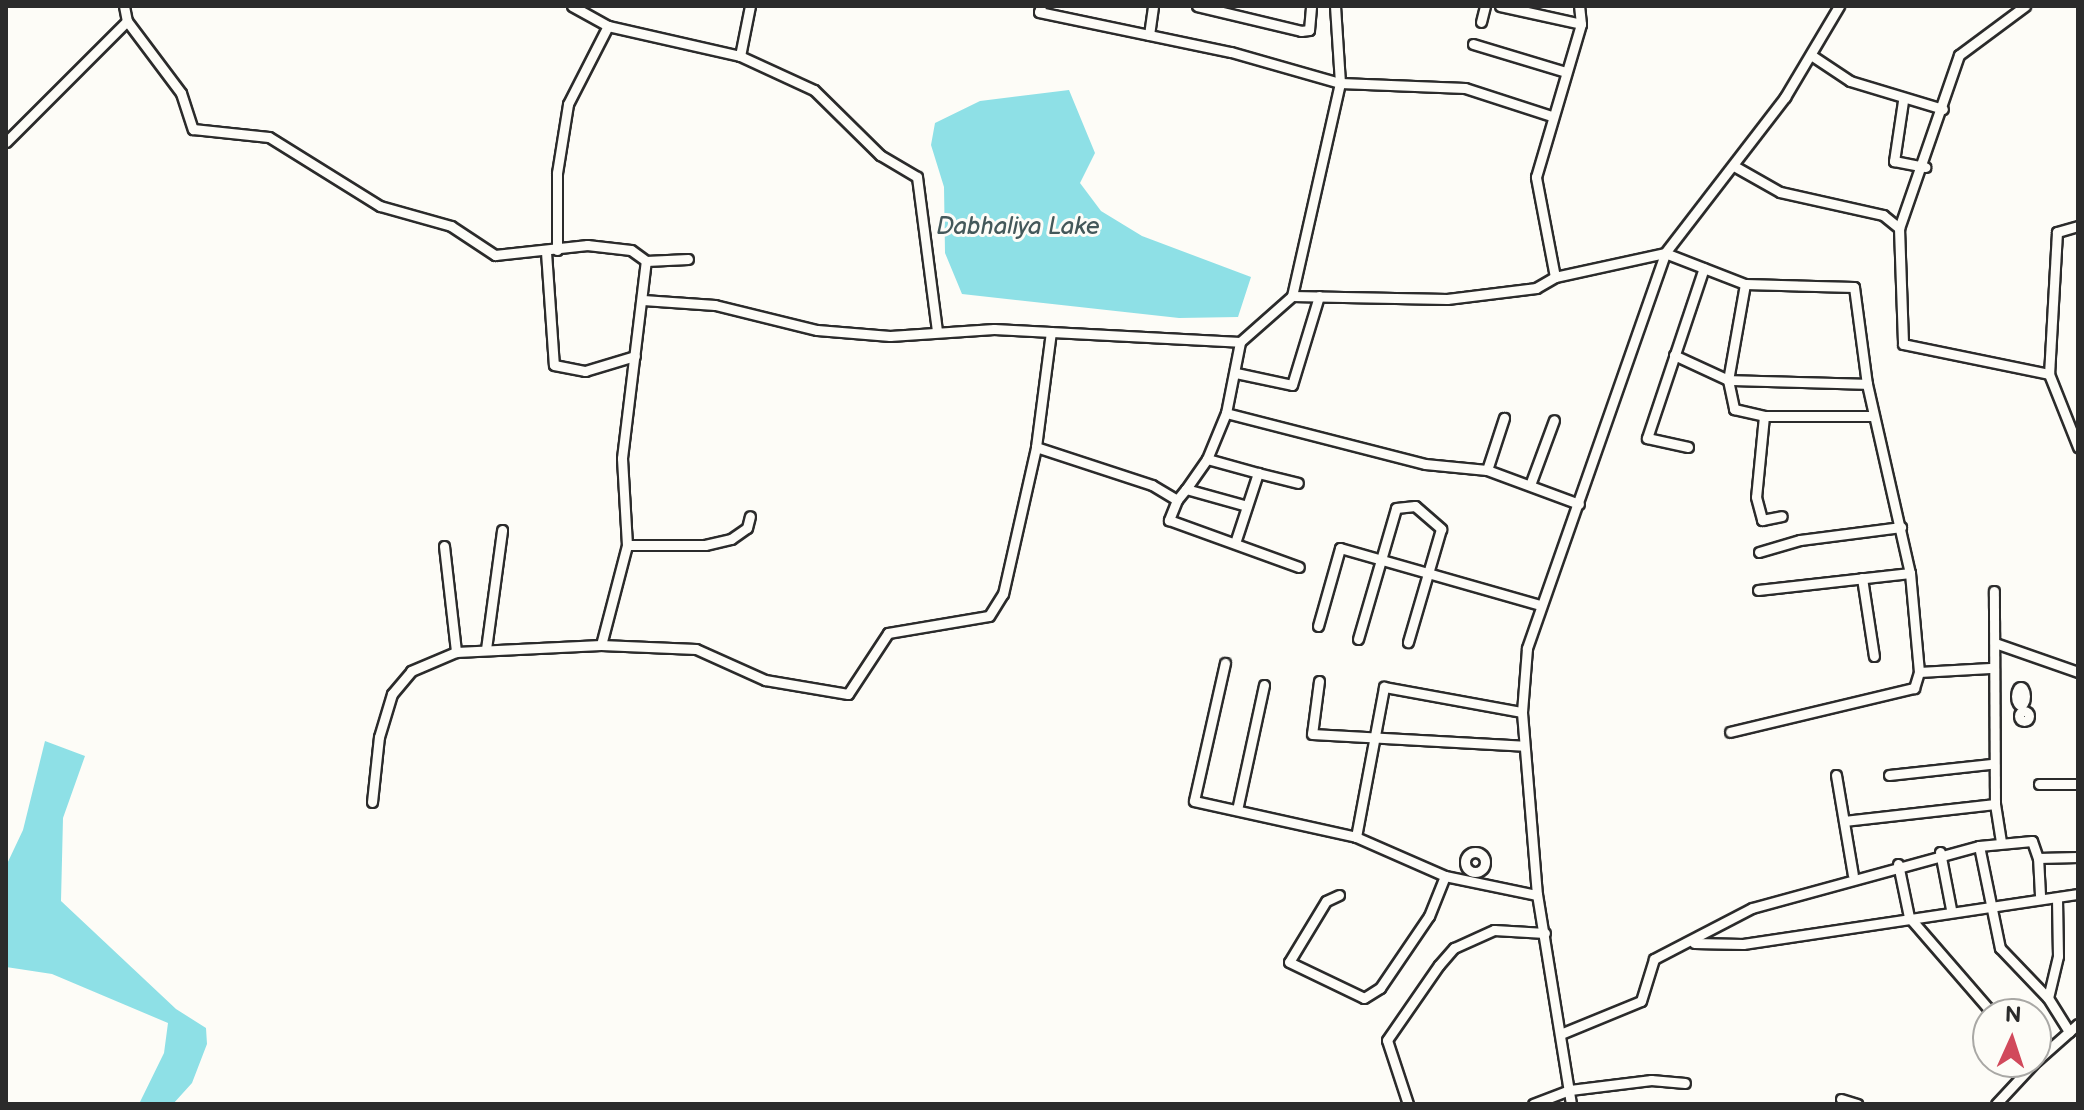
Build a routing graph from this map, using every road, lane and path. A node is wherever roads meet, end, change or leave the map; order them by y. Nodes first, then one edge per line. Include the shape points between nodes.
1 (124, 6) edge
2 (572, 6) edge
3 (750, 6) edge
4 (1041, 6) edge
5 (1153, 6) edge
6 (1197, 6) edge
7 (1311, 6) edge
8 (1335, 6) edge
9 (1485, 6) edge
10 (1500, 6) edge
11 (1579, 6) edge
12 (1839, 6) edge
13 (2025, 6) edge
14 (127, 21) junction
15 (1481, 22) dead end
16 (1581, 24) junction
17 (608, 26) junction
18 (1149, 35) junction
19 (1473, 44) dead end
20 (1811, 55) junction
21 (740, 56) junction
22 (1566, 72) junction
23 (1340, 83) junction
24 (1903, 101) junction
25 (1943, 109) junction
26 (1551, 116) junction
27 (6, 142) edge
28 (1734, 166) junction
29 (1925, 167) junction
30 (2078, 226) edge
31 (1899, 228) junction
32 (552, 251) junction
33 (1665, 253) junction
34 (688, 259) dead end
35 (646, 261) junction
36 (1704, 268) junction
37 (1555, 277) junction
38 (1745, 284) junction
39 (1292, 296) junction
40 (1319, 296) junction
41 (643, 300) junction
42 (937, 332) junction
43 (1051, 332) junction
44 (1240, 342) junction
45 (1674, 355) junction
46 (635, 356) junction
47 (1236, 373) junction
48 (2049, 374) junction
49 (1728, 380) junction
50 (1867, 384) junction
51 (1226, 413) junction
52 (1764, 416) junction
53 (1873, 416) junction
54 (1504, 418) dead end
55 (1554, 420) dead end
56 (1036, 447) junction
57 (1688, 447) dead end
58 (2078, 447) edge
59 (1207, 459) junction
60 (1487, 470) junction
61 (1258, 473) junction
62 (1298, 483) dead end
63 (1530, 485) junction
64 (1186, 489) junction
65 (1177, 500) junction
66 (1579, 504) junction
67 (1247, 506) junction
68 (750, 516) dead end
69 (1782, 516) dead end
70 (1901, 527) junction
71 (502, 530) dead end
72 (1235, 543) junction
73 (627, 545) junction
74 (444, 546) dead end
75 (1759, 552) dead end
76 (1379, 562) junction
77 (1299, 567) dead end
78 (1910, 573) junction
79 (1428, 574) junction
80 (1862, 578) junction
81 (1758, 590) dead end
82 (1994, 591) dead end
83 (1540, 605) junction
84 (1318, 626) dead end
85 (1358, 639) dead end
86 (1408, 642) dead end
87 (1995, 643) junction
88 (601, 645) junction
89 (486, 649) junction
90 (456, 652) junction
91 (1874, 656) dead end
92 (1225, 663) dead end
93 (1990, 668) junction
94 (1919, 672) junction
95 (2078, 672) edge
96 (1319, 681) dead end
97 (1264, 685) dead end
98 (1522, 712) junction
99 (1730, 732) dead end
100 (1376, 740) junction
101 (1524, 746) junction
102 (1991, 764) junction
103 (1836, 775) dead end
104 (1889, 775) dead end
105 (2039, 784) dead end
106 (2078, 784) edge
107 (372, 802) dead end
108 (1995, 804) junction
109 (1237, 810) junction
110 (1844, 821) junction
111 (1356, 837) junction
112 (2001, 843) junction
113 (1979, 846) junction
114 (1940, 852) junction
115 (2078, 857) edge
116 (2038, 858) junction
117 (1898, 864) junction
118 (1853, 875) junction
119 (1445, 876) junction
120 (2078, 894) edge
121 (1339, 895) dead end
122 (1537, 895) junction
123 (2040, 895) junction
124 (2057, 898) junction
125 (1994, 906) junction
126 (1951, 909) junction
127 (1909, 917) junction
128 (1545, 933) junction
129 (1694, 943) junction
130 (1979, 998) edge
131 (2048, 998) joint
132 (2052, 1004) edge
133 (2078, 1024) edge
134 (2069, 1032) junction
135 (1563, 1033) junction
136 (2052, 1046) edge
137 (2019, 1078) edge
138 (1685, 1083) dead end
139 (1570, 1090) junction
140 (1841, 1099) dead end
141 (1408, 1104) edge
142 (1533, 1104) edge
143 (1571, 1104) edge
144 (1857, 1104) edge
145 (1996, 1104) edge

1 - 14 street
2 - 17 street
3 - 21 street
4 - 18 street via 1039,12
5 - 18 street
6 - 7 street via 1196,11 1301,31 1309,30
8 - 23 street
9 - 15 street
10 - 16 street
11 - 16 street
12 - 20 street
13 - 25 street via 1966,46
14 - 27 street
14 - 32 street via 181,93 193,129 269,137 380,206 451,226 495,255
16 - 22 street
17 - 21 street
17 - 32 street via 568,104
18 - 23 street
19 - 22 street
20 - 24 street via 1850,81
20 - 28 street
21 - 42 street via 814,90 880,155 917,177
22 - 26 street
23 - 26 street via 1465,88
23 - 39 street
24 - 25 street
24 - 29 street via 1894,161
25 - 29 street
26 - 37 street via 1536,177
28 - 31 street via 1780,192 1883,215
28 - 33 street
29 - 31 street
30 - 48 street via 2057,232
31 - 48 street via 1903,344
32 - 35 street via 618,247
32 - 46 street via 554,365 598,370
33 - 36 street
33 - 37 street
33 - 66 street
34 - 35 street
35 - 41 street
36 - 38 street
36 - 45 street
37 - 40 street via 1536,288 1447,299
38 - 49 street
38 - 50 street via 1854,287
39 - 40 street
39 - 44 street
40 - 47 street via 1292,385
41 - 42 street via 715,305 817,330 890,336
41 - 46 street
42 - 43 street
43 - 44 street
43 - 56 street
44 - 47 street
45 - 49 street
45 - 57 street via 1647,438
46 - 73 street via 622,458
47 - 51 street
48 - 58 street
49 - 50 street
49 - 52 street via 1734,409
50 - 53 street
51 - 59 street
51 - 60 street via 1425,464
52 - 53 street
52 - 69 street via 1756,497 1762,520
53 - 70 street
54 - 60 street
55 - 63 street
56 - 65 street via 1152,485
56 - 88 street via 1003,594 989,616 888,633 848,694 765,680 696,649
59 - 61 street
59 - 64 street
60 - 63 street
61 - 62 street
61 - 67 street
63 - 66 street
64 - 65 street
64 - 67 street
65 - 72 street via 1169,520
66 - 83 street
67 - 72 street
68 - 73 street via 747,528 731,539 705,545
70 - 75 street via 1800,540
70 - 78 street
71 - 89 street
72 - 77 street
73 - 88 street
74 - 90 street
76 - 79 street
76 - 79 street via 1396,508 1415,506 1441,529
76 - 84 street via 1340,548
76 - 85 street
78 - 80 street
78 - 94 street
79 - 83 street
79 - 86 street
80 - 81 street
80 - 91 street
82 - 87 street
83 - 98 street via 1527,648
87 - 93 street
87 - 95 street
88 - 89 street
89 - 90 street
90 - 107 street via 411,671 392,694 379,737
92 - 109 street via 1194,801
93 - 94 street
93 - 102 street
94 - 99 street via 1914,688
96 - 100 street via 1312,734
97 - 109 street
98 - 100 street via 1384,687
98 - 101 street
100 - 101 street
100 - 111 street
101 - 122 street
102 - 104 street
102 - 108 street
103 - 110 street
105 - 106 street
108 - 110 street
108 - 112 street
109 - 111 street
110 - 118 street
111 - 119 street
112 - 113 street
112 - 116 street via 2032,841
113 - 114 street
113 - 125 street
114 - 117 street
114 - 126 street
115 - 116 street
116 - 123 street
117 - 118 street
117 - 127 street
118 - 129 street via 1752,908
119 - 121 street via 1429,916 1380,988 1364,998 1289,962 1326,901
119 - 122 street
120 - 124 street
122 - 128 street
123 - 124 street
123 - 125 street
124 - 131 street via 2058,956
125 - 126 street
125 - 131 street via 2000,948
126 - 127 street
127 - 129 street via 1743,944
127 - 130 street
128 - 135 street
128 - 141 street via 1494,930 1454,948 1439,965 1387,1040
129 - 135 street via 1654,959 1641,1001
132 - 134 street
133 - 134 street
134 - 136 street
135 - 139 street
137 - 145 street
138 - 139 street via 1651,1080
139 - 142 street
139 - 143 street
140 - 144 street

